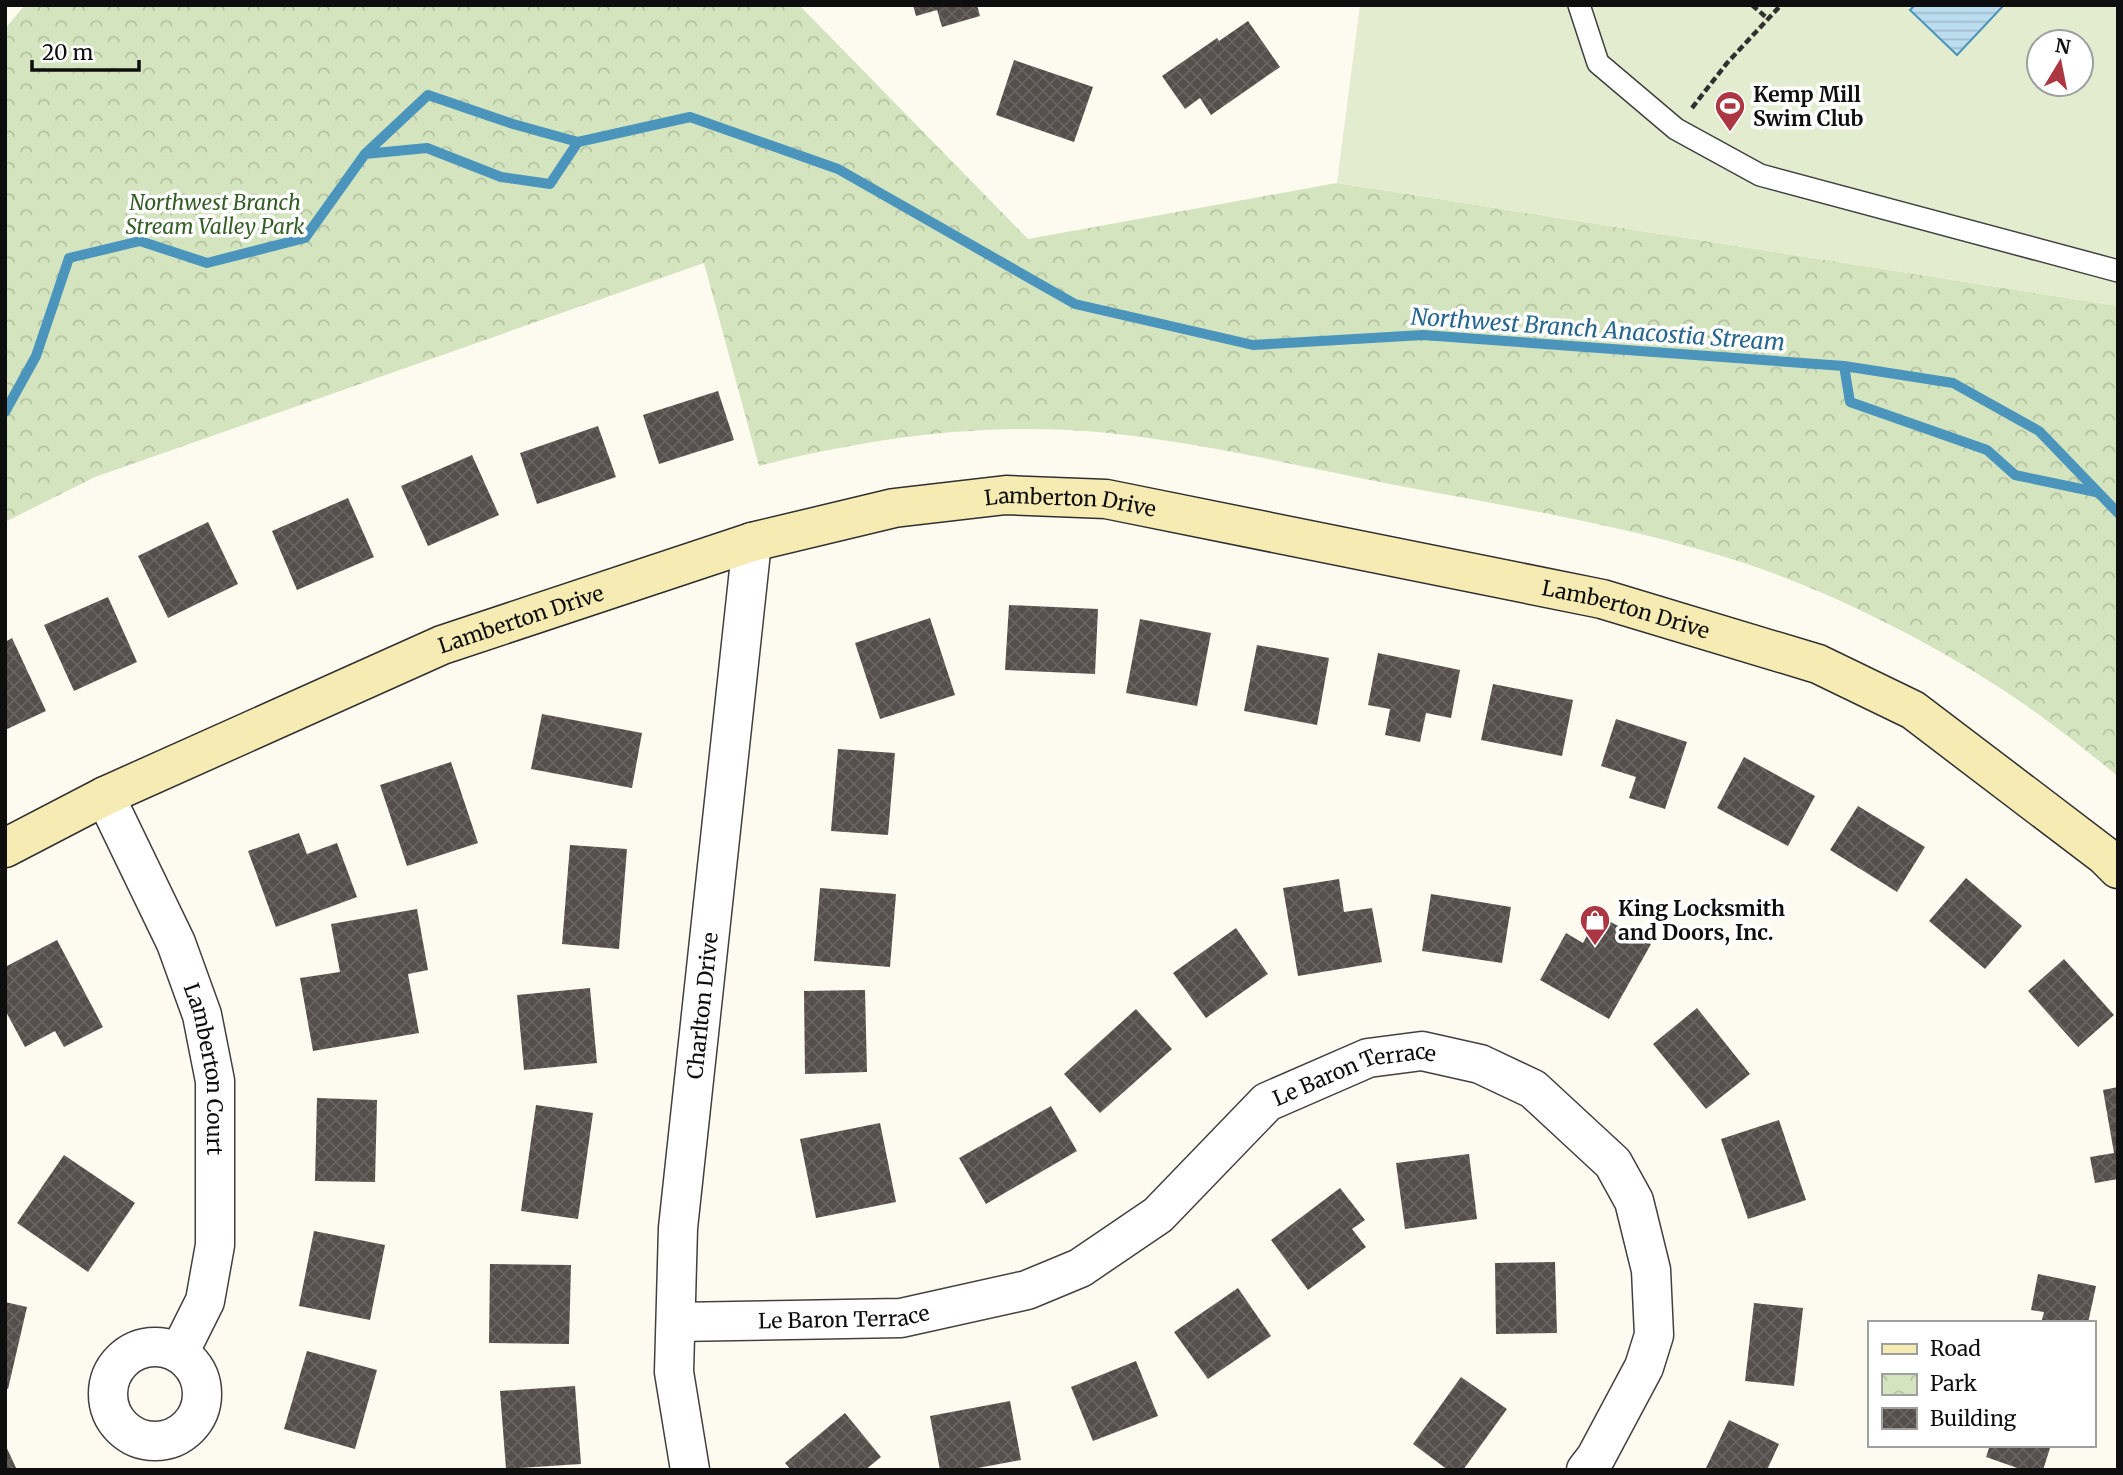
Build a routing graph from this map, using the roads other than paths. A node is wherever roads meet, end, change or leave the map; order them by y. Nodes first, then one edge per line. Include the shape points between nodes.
1 (1579, 5) edge
2 (2118, 271) edge
3 (752, 542) junction
4 (105, 796) junction
5 (5, 848) edge
6 (2118, 869) edge
7 (676, 1322) junction
8 (179, 1353) dead end
9 (690, 1470) edge
10 (1586, 1470) edge

1 - 2 lane via 1598,63 1676,129 1760,175
3 - 4 street, Lamberton Drive via 442,645
3 - 6 street, Lamberton Drive via 894,508 1006,495 1106,499 1602,599 1818,664 1913,710
3 - 7 street, Charlton Drive via 678,1228
4 - 5 street, Lamberton Drive
4 - 8 street, Lamberton Court via 176,943 202,1014 215,1081 215,1245 205,1301
7 - 9 street, Charlton Drive via 674,1372
7 - 10 street, Le Baron Terrace via 901,1318 1027,1290 1080,1268 1158,1215 1267,1102 1367,1058 1422,1051 1480,1064 1533,1089 1613,1163 1634,1201 1651,1270 1654,1335 1644,1367

